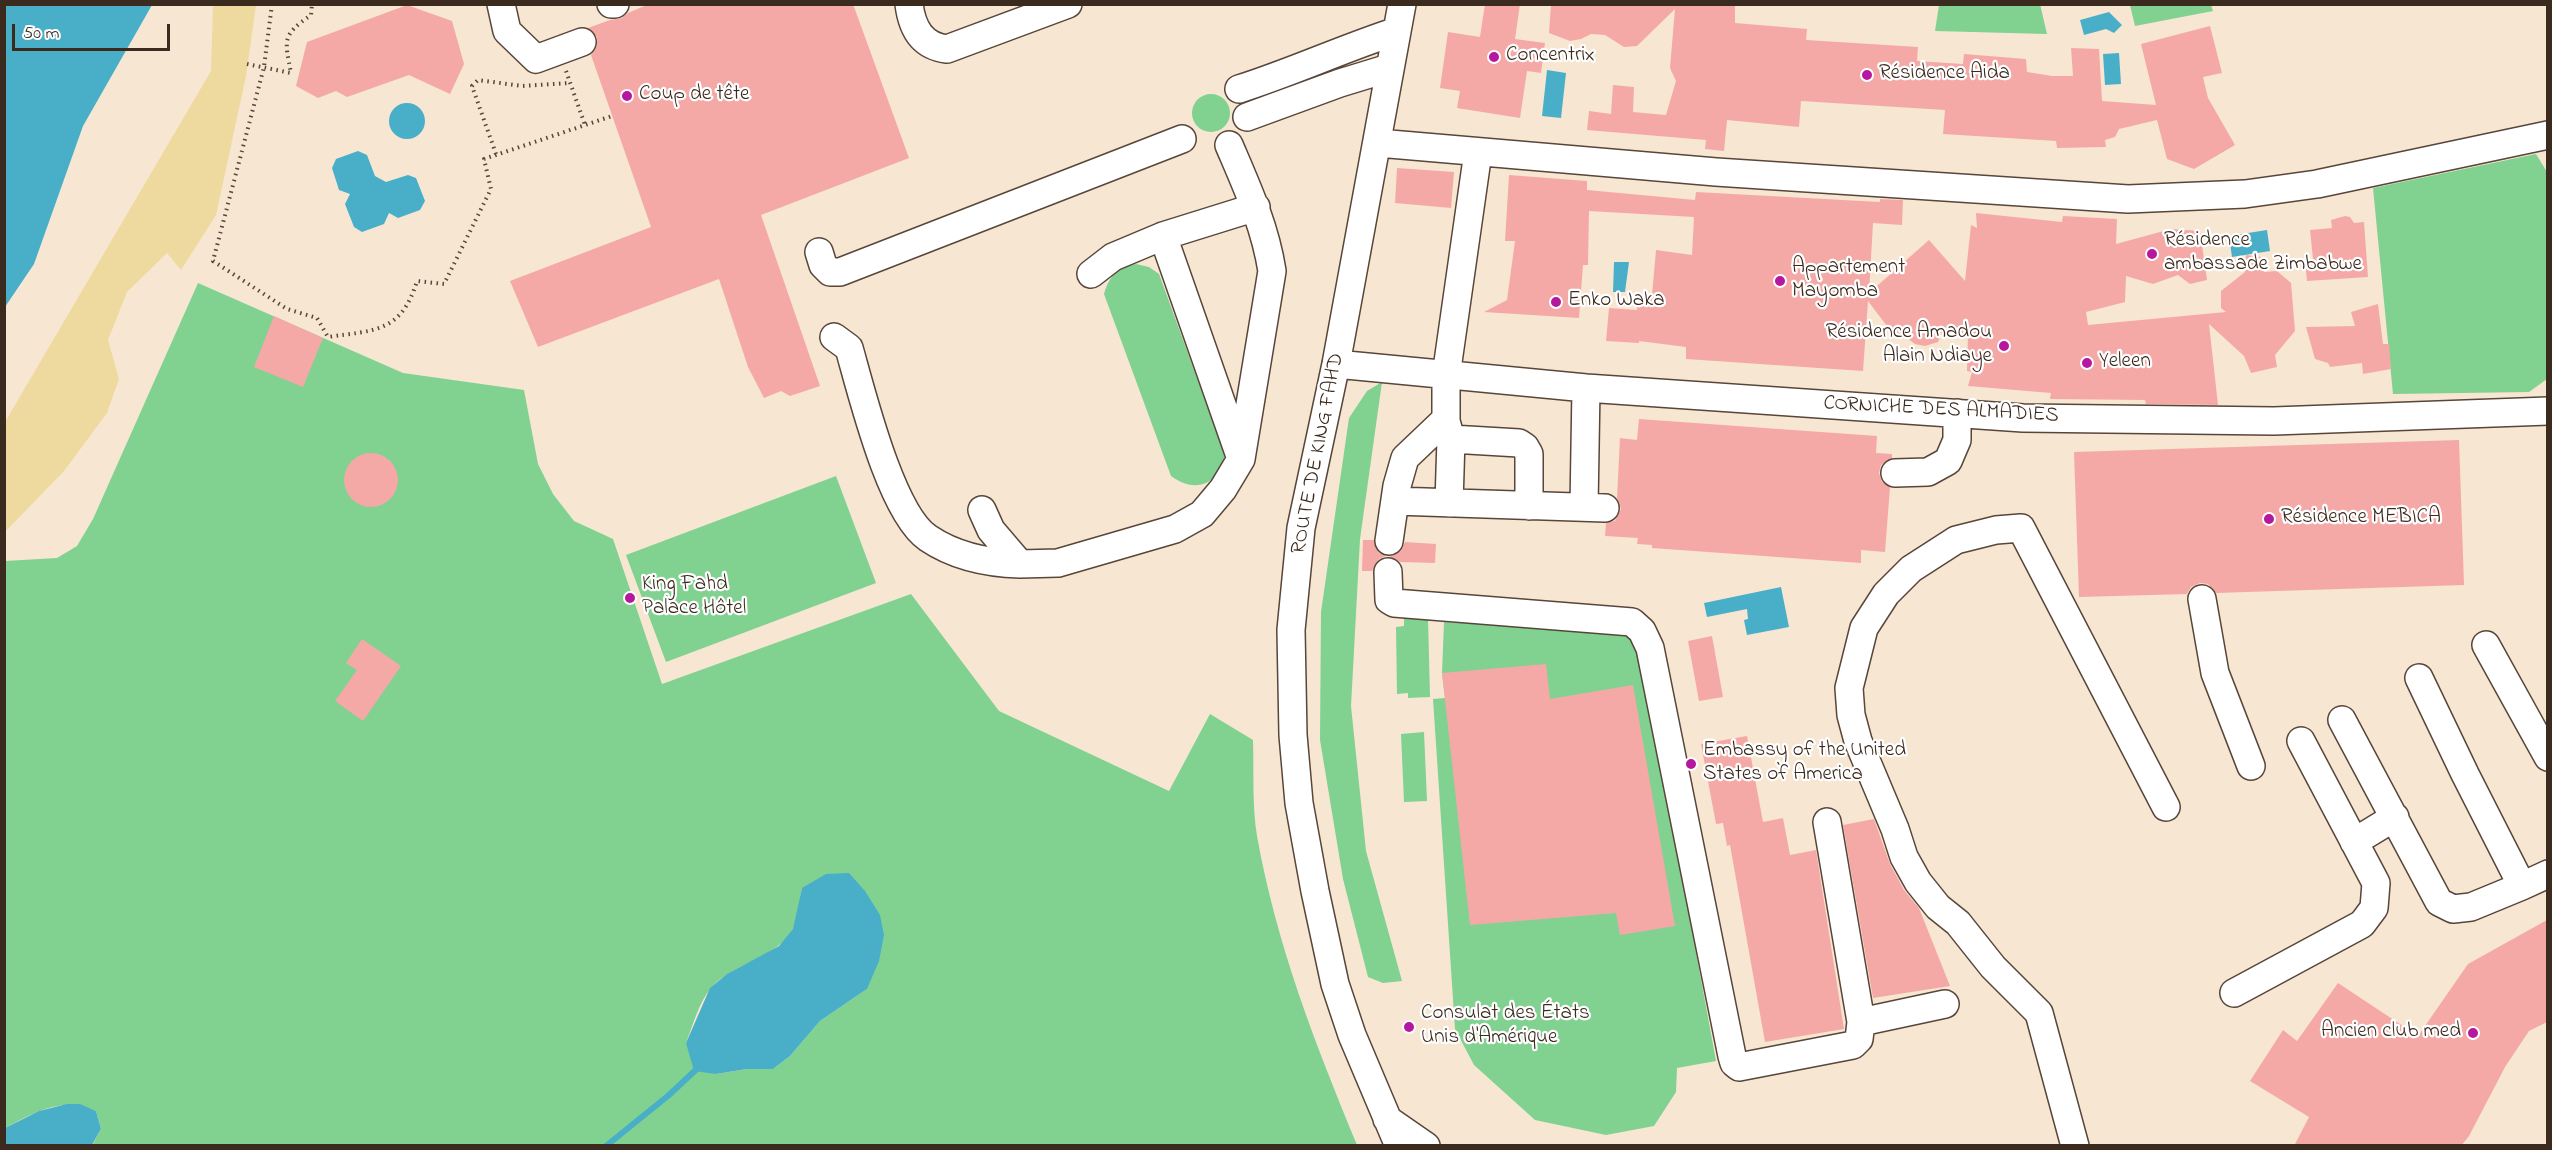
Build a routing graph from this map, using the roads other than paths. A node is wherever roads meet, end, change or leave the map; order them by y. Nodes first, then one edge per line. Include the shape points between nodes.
1 (501, 4) edge
2 (610, 4) edge
3 (615, 4) edge
4 (909, 4) edge
5 (1068, 4) edge
6 (1402, 4) edge
7 (1397, 31) junction
8 (571, 46) road end
9 (1389, 68) junction
10 (1239, 89) dead end
11 (1247, 117) dead end
12 (2547, 135) edge
13 (1182, 139) dead end
14 (1378, 143) junction
15 (1229, 145) dead end
16 (1478, 152) junction
17 (1256, 207) junction
18 (1163, 237) junction
19 (819, 252) dead end
20 (1091, 274) dead end
21 (834, 337) dead end
22 (1336, 364) junction
23 (1446, 376) junction
24 (1586, 388) junction
25 (2547, 411) edge
26 (1958, 413) junction
27 (1448, 429) junction
28 (1241, 459) junction
29 (1894, 473) dead end
30 (1395, 501) junction
31 (1449, 503) junction
32 (1529, 506) junction
33 (982, 510) dead end
34 (1389, 541) dead end
35 (1020, 564) junction
36 (1388, 572) dead end
37 (2202, 599) dead end
38 (2486, 645) dead end
39 (2419, 678) dead end
40 (2342, 720) dead end
41 (2301, 741) dead end
42 (2547, 757) edge
43 (2251, 766) dead end
44 (2166, 807) dead end
45 (2394, 817) junction
46 (1827, 822) dead end
47 (2354, 842) junction
48 (2547, 874) edge
49 (2522, 886) junction
50 (2234, 993) dead end
51 (1945, 1004) dead end
52 (1862, 1022) junction
53 (1388, 1119) junction
54 (1399, 1146) edge
55 (1426, 1146) edge
56 (2075, 1146) edge

1 - 8 street via 507,31 536,59
2 - 3 street
4 - 5 street via 921,38 933,47 947,49
6 - 7 street, ROUTE DE KING FAHD
7 - 9 street, ROUTE DE KING FAHD
7 - 10 street
9 - 11 street
9 - 14 street, ROUTE DE KING FAHD
12 - 16 street via 2317,184 2245,194 2128,200
13 - 19 street via 840,272 830,272
14 - 16 street
14 - 22 street, ROUTE DE KING FAHD
15 - 17 street
16 - 23 street
17 - 18 street
17 - 28 street via 1268,241 1272,271
18 - 20 street via 1113,257
18 - 28 street
21 - 35 street via 849,348 894,490 906,515 926,537 952,551 987,563
22 - 23 street, CORNICHE DES ALMADIES
22 - 53 street, ROUTE DE KING FAHD via 1300,528 1292,630 1293,735 1299,803 1335,984
23 - 24 street, CORNICHE DES ALMADIES
23 - 27 street
24 - 26 street, CORNICHE DES ALMADIES
24 - 32 street via 1595,508
25 - 26 street, CORNICHE DES ALMADIES via 2274,421 2023,418
26 - 29 street via 1957,440 1948,461 1928,472
27 - 30 street via 1405,458
27 - 31 street
27 - 32 street via 1525,447 1529,454
28 - 35 street via 1202,514 1175,529 1058,563
30 - 31 street
30 - 34 street
31 - 32 street
33 - 35 street via 992,530
36 - 52 street via 1389,600 1394,603 1632,622 1642,631 1650,648 1734,1063 1739,1067 1853,1045 1859,1039
37 - 43 street via 2215,673
38 - 42 street
39 - 49 street
40 - 45 street
41 - 47 street
44 - 56 street via 2020,528 1956,540 1911,569 1886,594 1864,628 1849,688 1858,741 1904,857 1918,882 2039,1013
45 - 47 street
45 - 49 street via 2439,902 2453,909 2471,907
46 - 52 street
47 - 50 street via 2376,883 2374,908 2362,924
48 - 49 street
51 - 52 street
53 - 54 street, ROUTE DE KING FAHD
53 - 55 street

